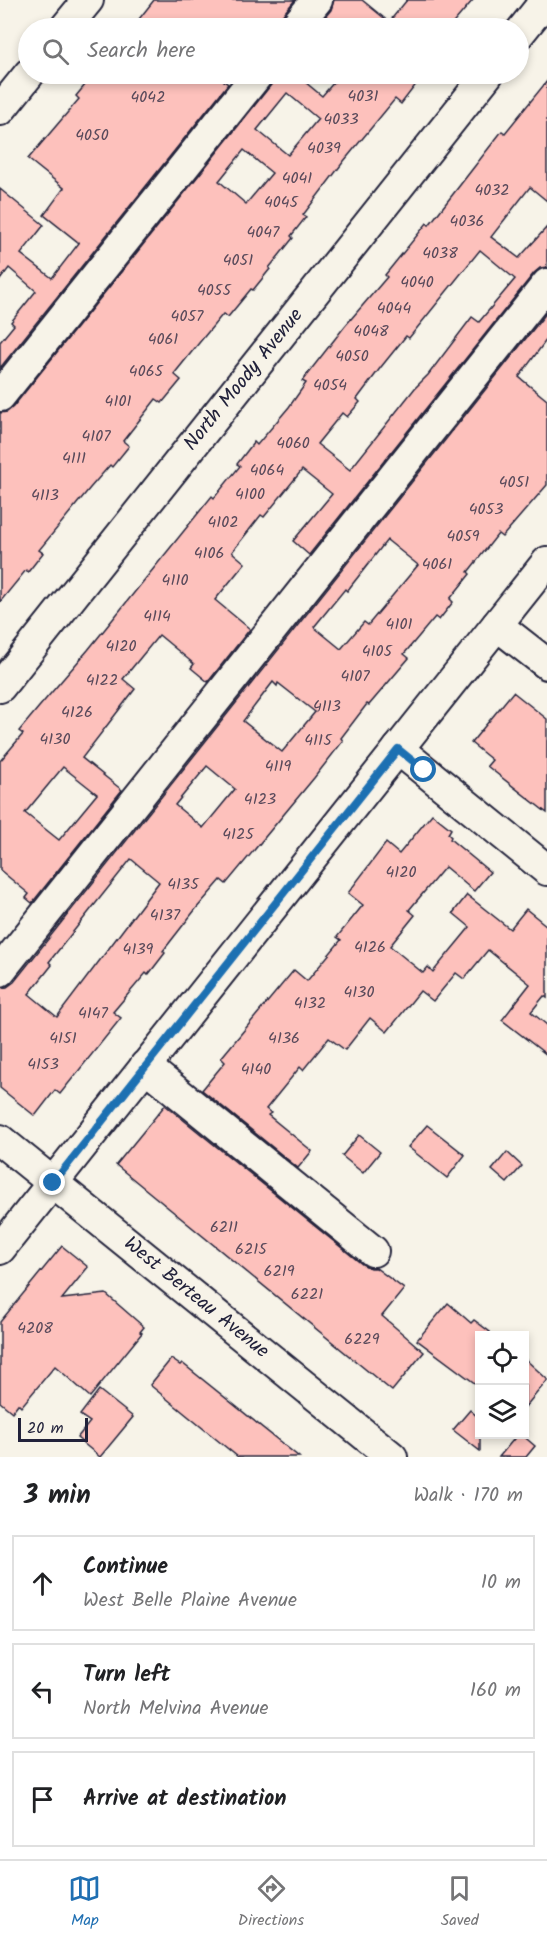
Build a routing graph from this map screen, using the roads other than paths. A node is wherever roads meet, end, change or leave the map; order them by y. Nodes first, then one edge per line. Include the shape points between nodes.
1 (88, 0) edge
2 (317, 0) edge
3 (546, 0) edge
4 (73, 18) edge
5 (302, 18) edge
6 (529, 22) edge
7 (21, 84) edge
8 (250, 84) edge
9 (480, 84) edge
10 (0, 110) edge
11 (547, 284) edge
12 (0, 396) edge
13 (547, 562) edge
14 (497, 625) junction
15 (547, 664) edge
16 (0, 687) edge
17 (398, 749) junction
18 (547, 870) edge
19 (0, 971) edge
20 (145, 1066) junction
21 (0, 1140) edge
22 (53, 1183) junction
23 (0, 1249) edge
24 (373, 1251) dead end
25 (392, 1457) edge

1 - 4 street
2 - 5 street
3 - 6 street
7 - 10 street
8 - 12 street
9 - 16 street, North Moody Avenue
11 - 19 street
13 - 14 street
14 - 15 street
14 - 17 street
17 - 18 street
17 - 20 street
20 - 22 street
20 - 24 street
21 - 22 street, West Berteau Avenue
22 - 23 street
22 - 25 street, West Berteau Avenue

